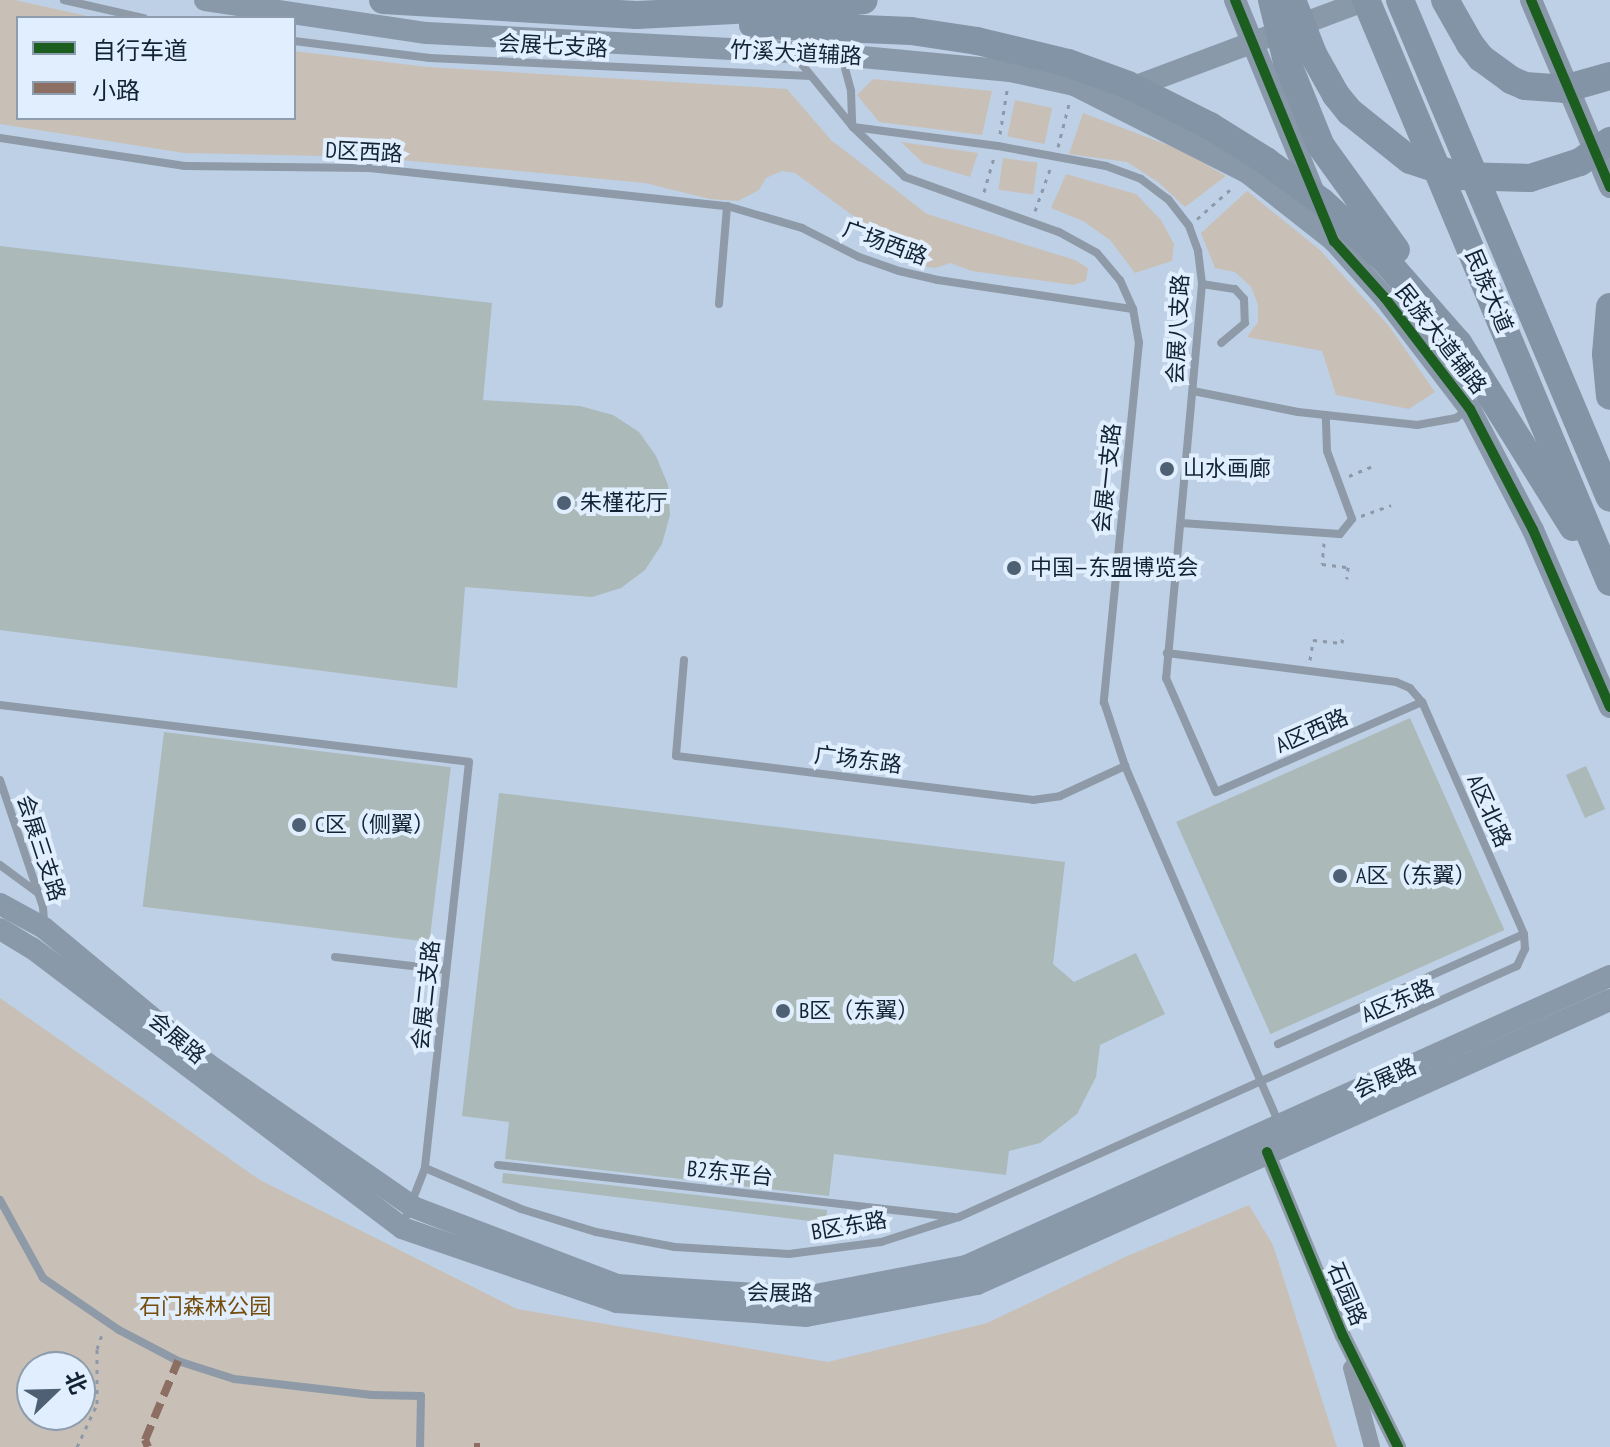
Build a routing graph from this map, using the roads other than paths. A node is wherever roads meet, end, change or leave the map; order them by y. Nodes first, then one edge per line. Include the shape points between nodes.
1 (64, 0) edge
2 (205, 0) edge
3 (383, 0) edge
4 (846, 0) edge
5 (864, 0) edge
6 (1237, 0) edge
7 (1272, 0) edge
8 (1292, 0) edge
9 (1366, 0) edge
10 (1400, 0) edge
11 (1420, 0) edge
12 (1445, 0) edge
13 (1531, 0) edge
14 (135, 16) edge
15 (815, 16) junction
16 (1319, 19) junction
17 (1423, 35) junction
18 (296, 41) edge
19 (1253, 45) junction
20 (792, 52) junction
21 (841, 55) junction
22 (811, 76) junction
23 (1610, 76) edge
24 (1103, 98) junction
25 (853, 127) junction
26 (0, 138) edge
27 (1610, 141) edge
28 (1610, 187) edge
29 (727, 206) junction
30 (1334, 241) junction
31 (1391, 256) junction
32 (1202, 284) junction
33 (719, 304) dead end
34 (1610, 307) edge
35 (1133, 309) junction
36 (1221, 343) dead end
37 (1609, 390) edge
38 (1193, 391) junction
39 (1470, 409) junction
40 (1326, 415) junction
41 (1610, 498) edge
42 (1181, 523) junction
43 (1610, 585) edge
44 (1167, 653) junction
45 (684, 660) dead end
46 (1422, 702) junction
47 (0, 705) edge
48 (1610, 707) edge
49 (1125, 766) junction
50 (0, 780) edge
51 (1216, 792) joint
52 (0, 865) edge
53 (39, 893) junction
54 (0, 904) edge
55 (44, 928) junction
56 (0, 929) edge
57 (1524, 934) junction
58 (335, 957) dead end
59 (446, 970) junction
60 (1610, 976) edge
61 (1610, 1000) edge
62 (1278, 1044) dead end
63 (1261, 1080) junction
64 (1279, 1125) junction
65 (1267, 1152) junction
66 (498, 1165) dead end
67 (425, 1168) junction
68 (0, 1200) edge
69 (413, 1207) junction
70 (959, 1217) junction
71 (402, 1228) junction
72 (1343, 1336) junction
73 (420, 1447) edge
74 (1372, 1447) edge
75 (1398, 1447) edge

1 - 14 lane
2 - 20 main road, 竹溪大道辅路 via 427,33
3 - 15 highway via 763,26
4 - 21 main road
5 - 15 highway, bridge
6 - 16 main road via 1265,22 1287,25
6 - 19 main road, 民族大道辅路
7 - 31 highway, bridge via 1287,62 1321,146
8 - 27 highway, bridge via 1336,95 1410,160 1459,176 1530,178 1580,162
9 - 16 main road
9 - 43 highway, 民族大道
10 - 17 highway
11 - 17 highway
12 - 23 highway, bridge via 1481,58 1511,80 1564,89
13 - 28 main road
15 - 31 highway, bridge via 977,41 1068,63 1128,85 1210,126 1279,170
16 - 19 main road
17 - 41 highway, 民族大道 via 1492,218
18 - 22 lane, 会展七支路 via 430,58
19 - 24 main road
19 - 30 main road, 民族大道辅路
20 - 21 main road, 竹溪大道辅路
20 - 22 lane, 会展一支路
21 - 24 main road, 竹溪大道辅路 via 1010,71 1074,85
21 - 25 lane
22 - 25 lane, 会展一支路
24 - 30 main road, 竹溪大道辅路 via 1248,173
25 - 32 lane, 会展八支路 via 1012,148 1106,166 1141,179 1168,199 1189,226
25 - 35 lane, 会展一支路 via 905,177 1059,232 1097,253 1120,280
26 - 29 lane, D区西路 via 185,166 369,168
29 - 33 lane
29 - 35 lane, 广场西路 via 802,228 899,271
30 - 39 main road, 民族大道辅路
31 - 43 highway via 1501,408
32 - 36 lane via 1235,289 1244,299 1245,323
32 - 38 lane, 会展八支路
34 - 37 highway
35 - 49 lane, 会展一支路 via 1139,342 1104,702
38 - 40 lane
38 - 42 lane, 会展八支路
39 - 40 lane via 1456,418 1417,425
39 - 48 main road, 民族大道辅路 via 1539,543
40 - 42 lane via 1327,451 1352,519 1340,534
42 - 44 lane, 会展八支路
44 - 46 lane via 1396,682
44 - 51 lane, 会展八支路 via 1166,678
45 - 49 lane, 广场东路 via 676,756 1033,800 1060,796
46 - 51 lane, A区西路
46 - 57 lane, A区北路
47 - 59 lane, 会展二支路 via 469,762
49 - 63 lane, 会展一支路
50 - 53 lane, 会展三支路
52 - 53 lane
53 - 55 lane, 会展三支路
54 - 55 main road, 会展路
55 - 69 main road, 会展路 via 209,1065
56 - 71 main road, 会展路
57 - 62 lane
57 - 63 lane, A区东路 via 1525,949 1517,966 1500,977
58 - 59 lane
59 - 67 lane, 会展二支路
60 - 64 main road, 会展路
61 - 65 main road, 会展路
63 - 64 lane, 会展一支路
63 - 70 lane, B区东路
64 - 65 lane
64 - 69 main road, 会展路 via 966,1266 805,1297 617,1285
65 - 71 main road, 会展路 via 977,1284 806,1316 617,1302
65 - 72 street, 石园路
66 - 70 lane, B2东平台
67 - 69 lane, 会展二支路
67 - 70 lane, B区东路 via 521,1209 596,1232 720,1252 789,1254 881,1242
68 - 73 lane via 43,1278 106,1320 178,1361 234,1379 421,1396
69 - 71 lane, 会展二支路
72 - 74 street, 石园路
72 - 75 street, 石园路

